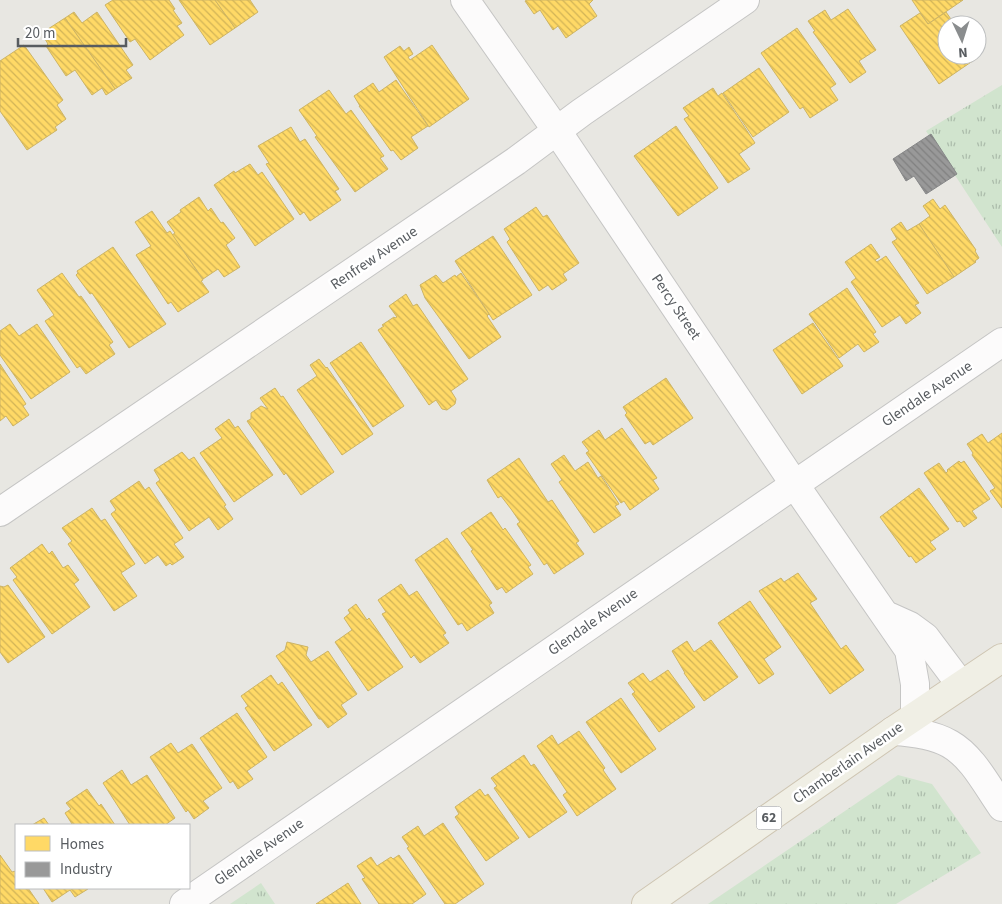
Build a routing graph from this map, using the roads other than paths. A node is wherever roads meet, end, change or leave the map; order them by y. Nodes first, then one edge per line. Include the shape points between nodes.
1 (465, 0) edge
2 (745, 0) edge
3 (557, 131) junction
4 (1002, 342) edge
5 (796, 484) junction
6 (0, 512) edge
7 (887, 615) junction
8 (1002, 658) edge
9 (961, 685) junction
10 (916, 717) junction
11 (893, 732) junction
12 (1002, 807) edge
13 (184, 904) edge
14 (646, 904) edge

1 - 3 street, Percy Street
2 - 3 street, Renfrew Avenue
3 - 5 street, Percy Street
3 - 6 street, Renfrew Avenue
4 - 5 street, Glendale Avenue
5 - 7 street, Percy Street
5 - 13 street, Glendale Avenue
7 - 9 street, Percy Street via 925,637
7 - 10 street, Percy Street via 909,650
8 - 9 main road, Chamberlain Avenue / 62
9 - 10 main road, Chamberlain Avenue / 62
10 - 11 main road, Chamberlain Avenue / 62
11 - 12 street via 915,732 950,743 974,767
11 - 14 main road, Chamberlain Avenue / 62

